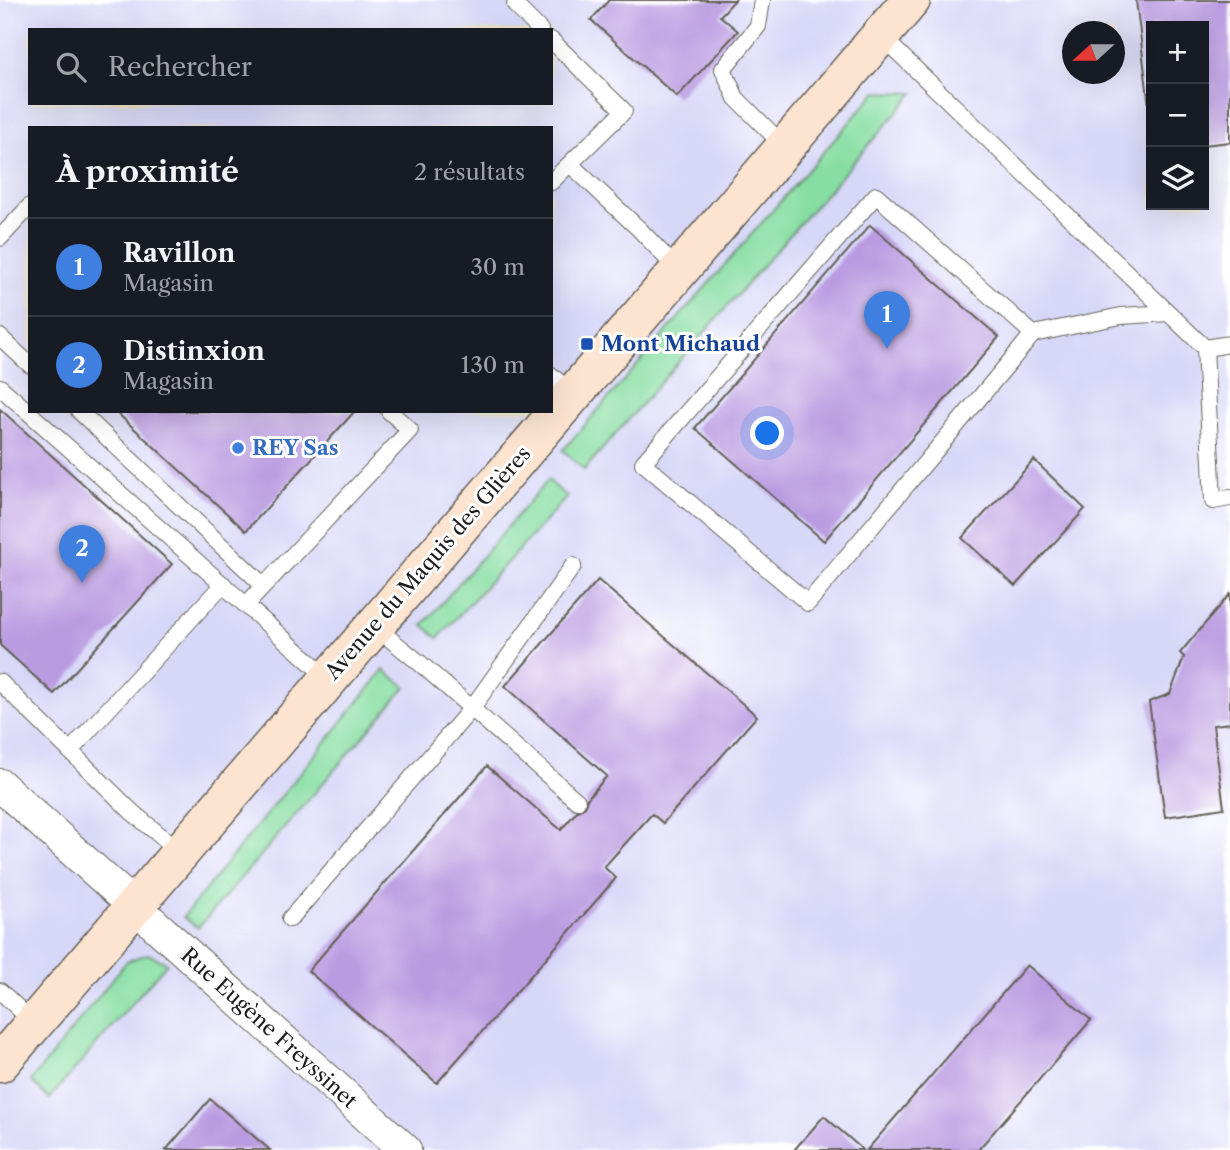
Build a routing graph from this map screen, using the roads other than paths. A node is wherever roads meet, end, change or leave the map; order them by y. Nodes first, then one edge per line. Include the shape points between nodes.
1 (762, 0) edge
2 (907, 2) edge
3 (515, 5) dead end
4 (538, 28) edge
5 (881, 36) junction
6 (553, 42) edge
7 (785, 147) junction
8 (570, 164) junction
9 (553, 180) edge
10 (28, 208) edge
11 (0, 238) edge
12 (679, 271) junction
13 (1169, 313) junction
14 (1033, 334) junction
15 (0, 337) edge
16 (1230, 344) edge
17 (1205, 348) junction
18 (28, 363) edge
19 (562, 385) edge
20 (0, 387) edge
21 (28, 412) edge
22 (29, 413) edge
23 (81, 413) edge
24 (391, 413) edge
25 (540, 413) edge
26 (1230, 498) edge
27 (573, 566) dead end
28 (223, 584) junction
29 (264, 586) junction
30 (247, 604) junction
31 (374, 626) junction
32 (329, 679) junction
33 (0, 682) edge
34 (471, 708) junction
35 (71, 751) junction
36 (0, 785) edge
37 (577, 801) dead end
38 (180, 852) junction
39 (134, 907) junction
40 (290, 919) dead end
41 (0, 991) edge
42 (34, 1023) junction
43 (0, 1063) edge
44 (405, 1150) edge

1 - 7 lane via 758,26 723,69 736,98
2 - 5 main road, Avenue du Maquis des Glières
3 - 4 lane
5 - 7 main road, Avenue du Maquis des Glières
5 - 13 lane
6 - 8 lane via 624,111
7 - 12 main road, Avenue du Maquis des Glières
8 - 9 lane
8 - 12 lane
10 - 11 lane
12 - 19 main road, Avenue du Maquis des Glières
13 - 14 lane via 1121,316
13 - 17 lane
14 - 14 lane via 876,195 643,463 808,603
15 - 18 lane
16 - 17 lane
17 - 26 lane via 1213,501
20 - 21 lane
22 - 28 lane
23 - 29 lane
24 - 29 lane via 410,430
25 - 31 main road, Avenue du Maquis des Glières
27 - 34 lane
28 - 30 lane
28 - 35 lane
29 - 30 lane
30 - 32 lane
31 - 32 main road, Avenue du Maquis des Glières
31 - 34 lane
32 - 38 main road, Avenue du Maquis des Glières
33 - 35 lane
34 - 37 lane
34 - 40 lane
35 - 38 lane
36 - 39 street, Rue Eugène Freyssinet
38 - 39 main road, Avenue du Maquis des Glières
39 - 42 main road, Avenue du Maquis des Glières
39 - 44 street, Rue Eugène Freyssinet
41 - 42 lane
42 - 43 main road, Avenue du Maquis des Glières

